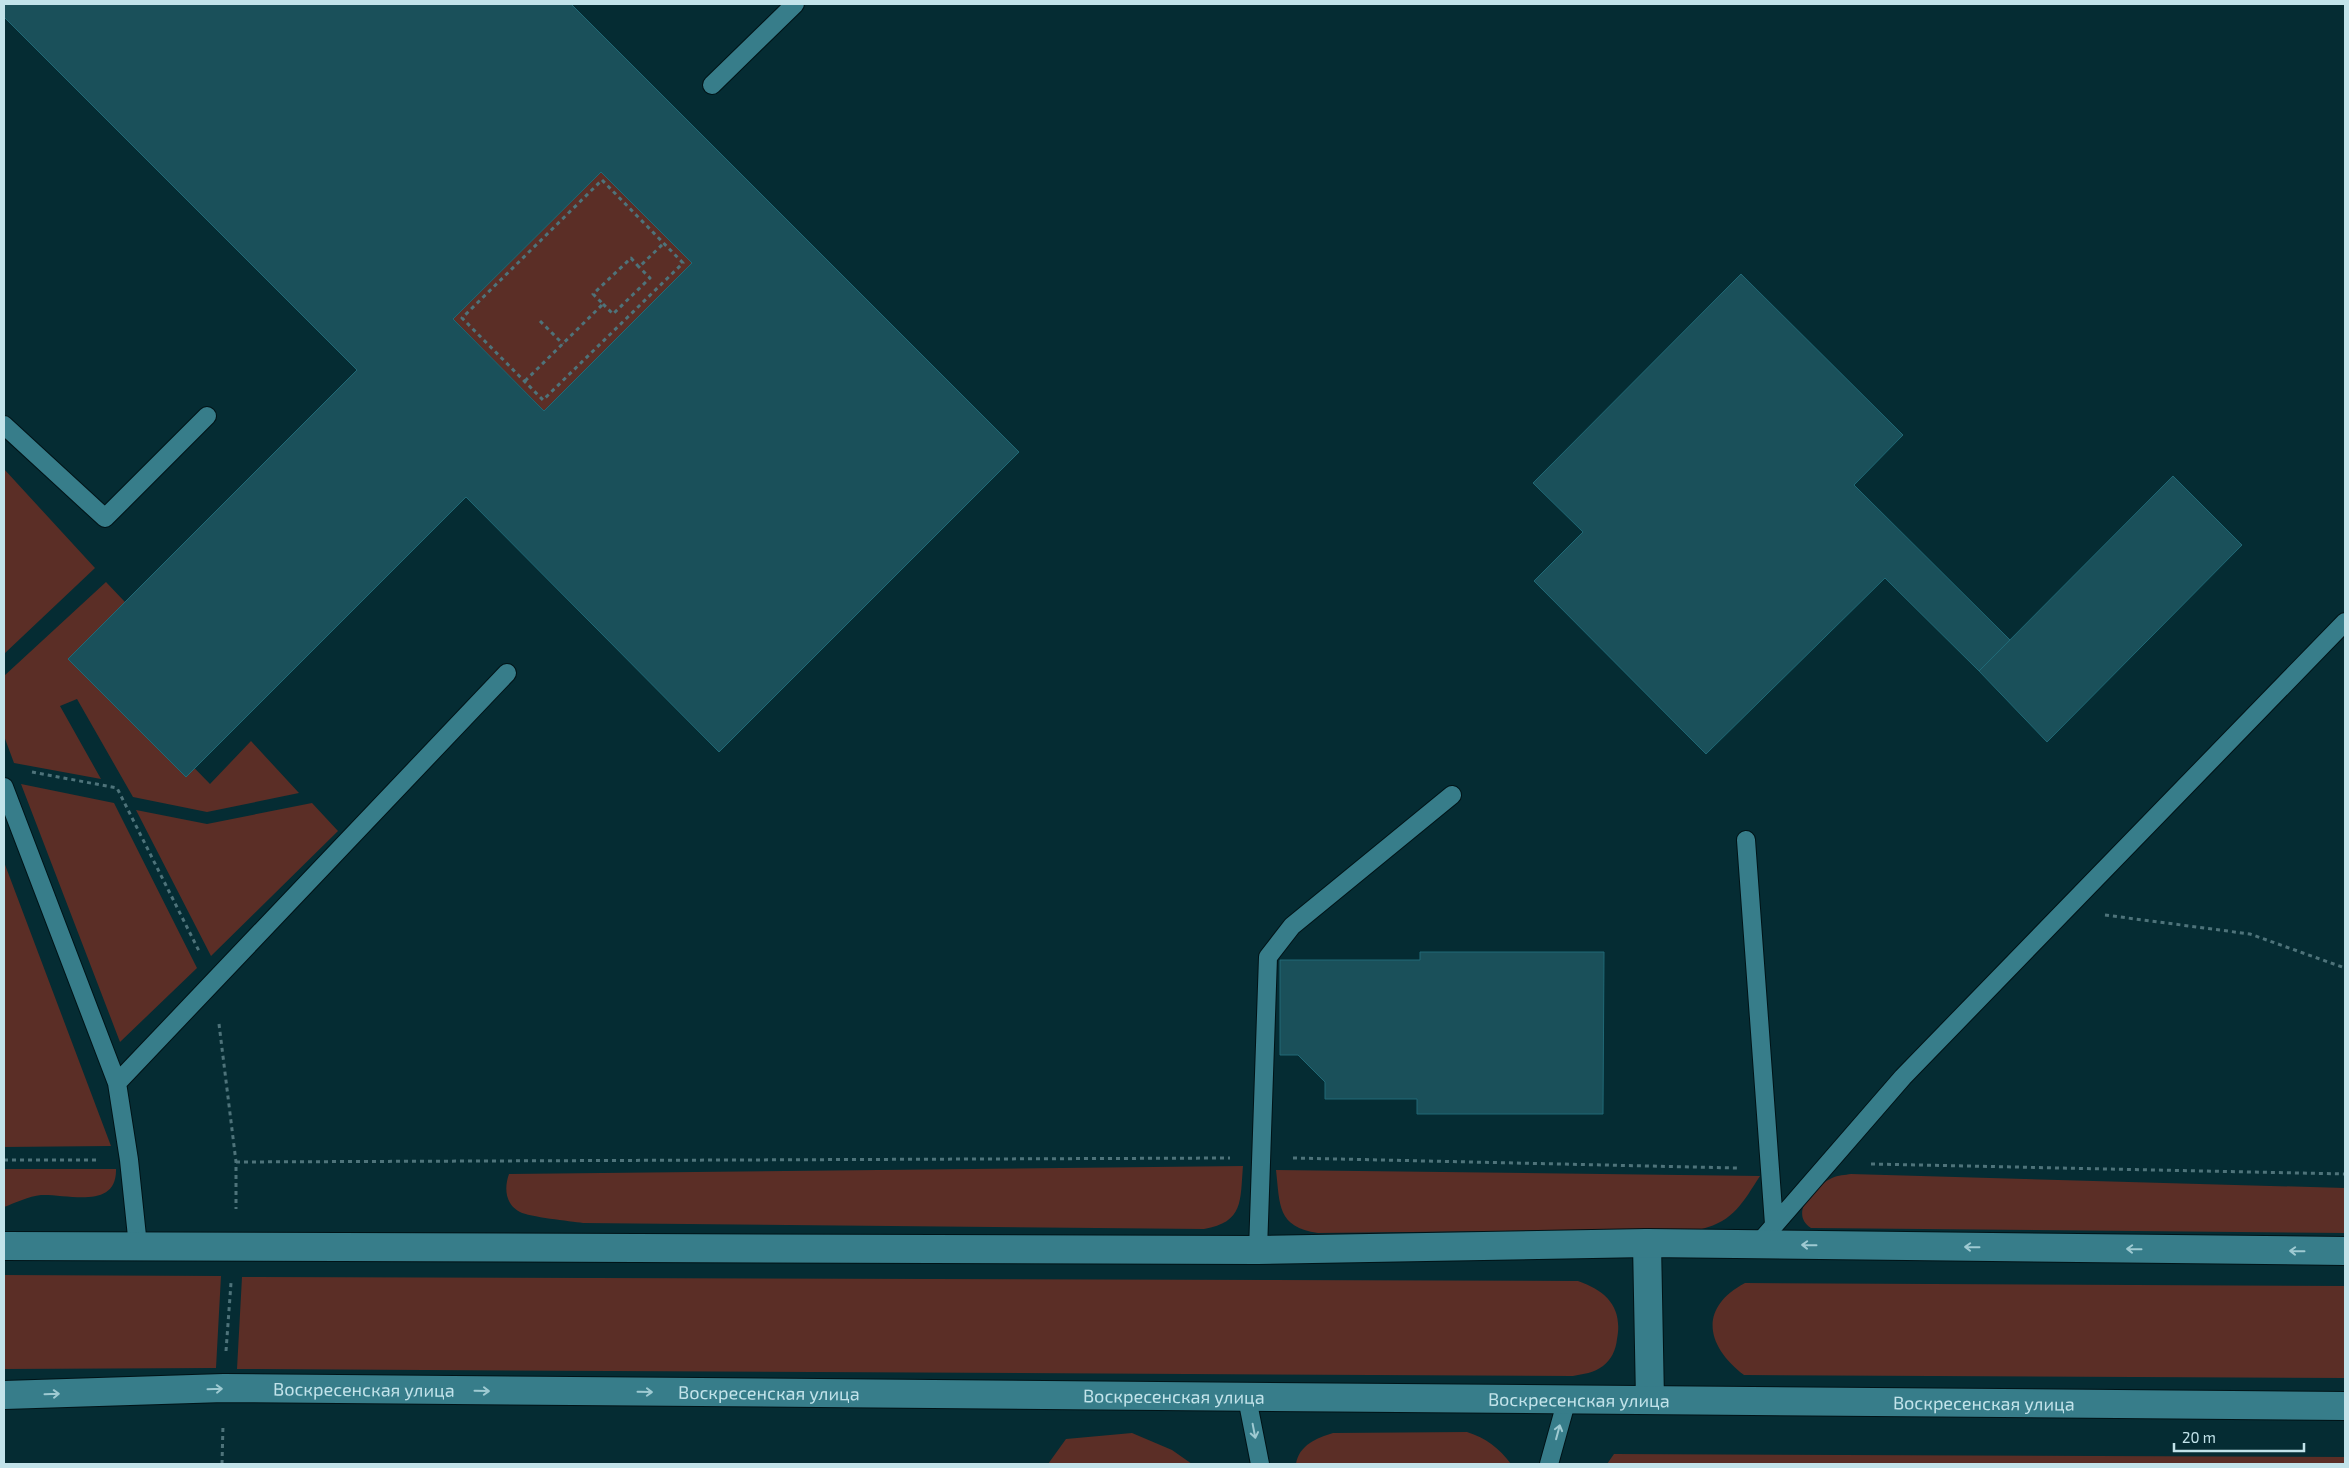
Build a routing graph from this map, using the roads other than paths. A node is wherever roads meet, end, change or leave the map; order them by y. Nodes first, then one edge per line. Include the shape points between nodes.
1 (795, 4) edge
2 (712, 85) dead end
3 (207, 416) dead end
4 (4, 425) edge
5 (2345, 622) edge
6 (507, 673) dead end
7 (4, 787) edge
8 (1452, 795) dead end
9 (1746, 840) dead end
10 (117, 1083) junction
11 (1766, 1234) junction
12 (1647, 1244) junction
13 (4, 1246) edge
14 (138, 1246) junction
15 (1258, 1250) junction
16 (2345, 1251) edge
17 (4, 1395) edge
18 (1248, 1398) junction
19 (1567, 1400) junction
20 (1650, 1400) junction
21 (2345, 1406) edge
22 (1260, 1464) edge
23 (1550, 1464) edge

1 - 2 lane
3 - 4 lane via 105,518
5 - 11 lane via 1903,1077
6 - 10 lane
7 - 10 lane
8 - 15 lane via 1292,926 1268,957
9 - 11 lane via 1770,1169
10 - 14 lane via 130,1160
11 - 12 main road
16 -> 11 main road
12 - 15 main road
12 - 20 main road
13 - 14 main road
14 - 15 main road
17 -> 18 main road, Воскресенская улица via 224,1388
18 - 19 main road, Воскресенская улица
18 -> 22 lane
19 - 20 main road, Воскресенская улица
23 -> 19 lane
20 - 21 main road, Воскресенская улица

